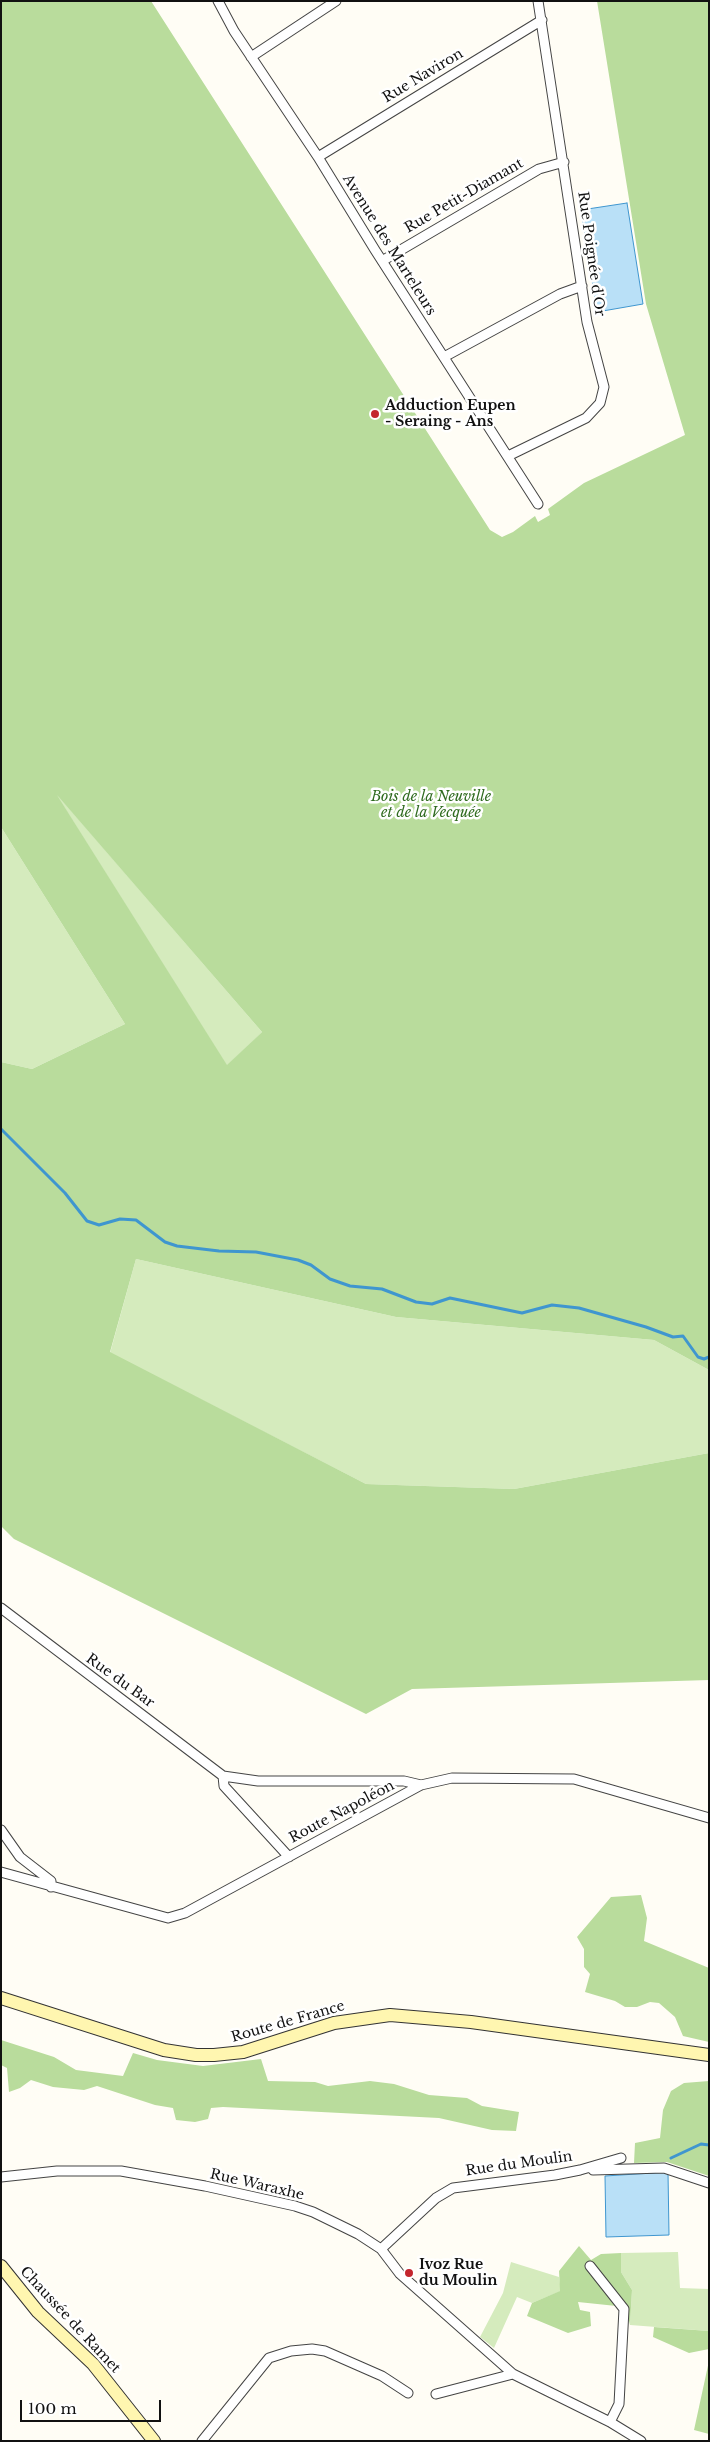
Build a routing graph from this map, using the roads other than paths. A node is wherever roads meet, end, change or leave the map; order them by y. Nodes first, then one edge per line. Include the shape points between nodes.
1 (218, 1) edge
2 (336, 1) edge
3 (538, 1) edge
4 (542, 20) junction
5 (251, 57) junction
6 (318, 156) junction
7 (564, 162) junction
8 (382, 261) junction
9 (582, 286) junction
10 (444, 357) junction
11 (508, 456) junction
12 (538, 504) dead end
13 (1, 1608) edge
14 (222, 1776) junction
15 (421, 1785) junction
16 (709, 1818) edge
17 (1, 1830) edge
18 (289, 1857) junction
19 (1, 1872) edge
20 (51, 1887) junction
21 (1, 1998) edge
22 (709, 2055) edge
23 (621, 2158) dead end
24 (580, 2170) junction
25 (1, 2177) edge
26 (709, 2183) edge
27 (381, 2249) junction
28 (1, 2266) edge
29 (590, 2266) dead end
30 (513, 2374) junction
31 (408, 2393) dead end
32 (436, 2394) dead end
33 (610, 2422) junction
34 (154, 2441) edge
35 (202, 2441) edge
36 (641, 2441) edge

1 - 5 street, Avenue des Marteleurs
2 - 5 street
3 - 4 street, Rue Poignée d'Or
4 - 6 street, Rue Naviron
4 - 7 street, Rue Poignée d'Or
5 - 6 street, Avenue des Marteleurs
6 - 8 street, Avenue des Marteleurs
7 - 8 street, Rue Petit-Diamant via 539,169
7 - 9 street, Rue Poignée d'Or
8 - 10 street, Avenue des Marteleurs
9 - 10 street via 560,294
9 - 11 street, Rue Poignée d'Or via 589,335 604,387 600,403 586,418
10 - 11 street, Avenue des Marteleurs
11 - 12 street, Avenue des Marteleurs
13 - 14 street, Rue du Bar
14 - 15 street, Rue du Bar via 258,1781 404,1781
14 - 18 street, Rue du Bar via 224,1786
15 - 16 street, Route Napoléon via 452,1778 574,1779
15 - 18 street, Route Napoléon
17 - 20 street via 20,1857 51,1881
18 - 20 street, Route Napoléon via 185,1913 168,1918
19 - 20 street, Route Napoléon
21 - 22 main road, Route de France via 164,2050 196,2055 243,2052 334,2023 390,2015 471,2022
23 - 24 street, Rue du Moulin
24 - 26 street via 664,2168
24 - 27 street, Rue du Moulin via 453,2188 436,2198
25 - 27 street, Rue Waraxhe via 57,2171 120,2171 205,2186 295,2206 330,2220
27 - 30 street, Rue Waraxhe via 400,2274
28 - 34 main road, Chaussée de Ramet via 38,2312 93,2364
29 - 33 street via 624,2309 620,2404
30 - 32 street
30 - 33 street, Rue Waraxhe
31 - 35 street via 382,2376 325,2350 296,2351 269,2358
33 - 36 street, Rue Waraxhe

